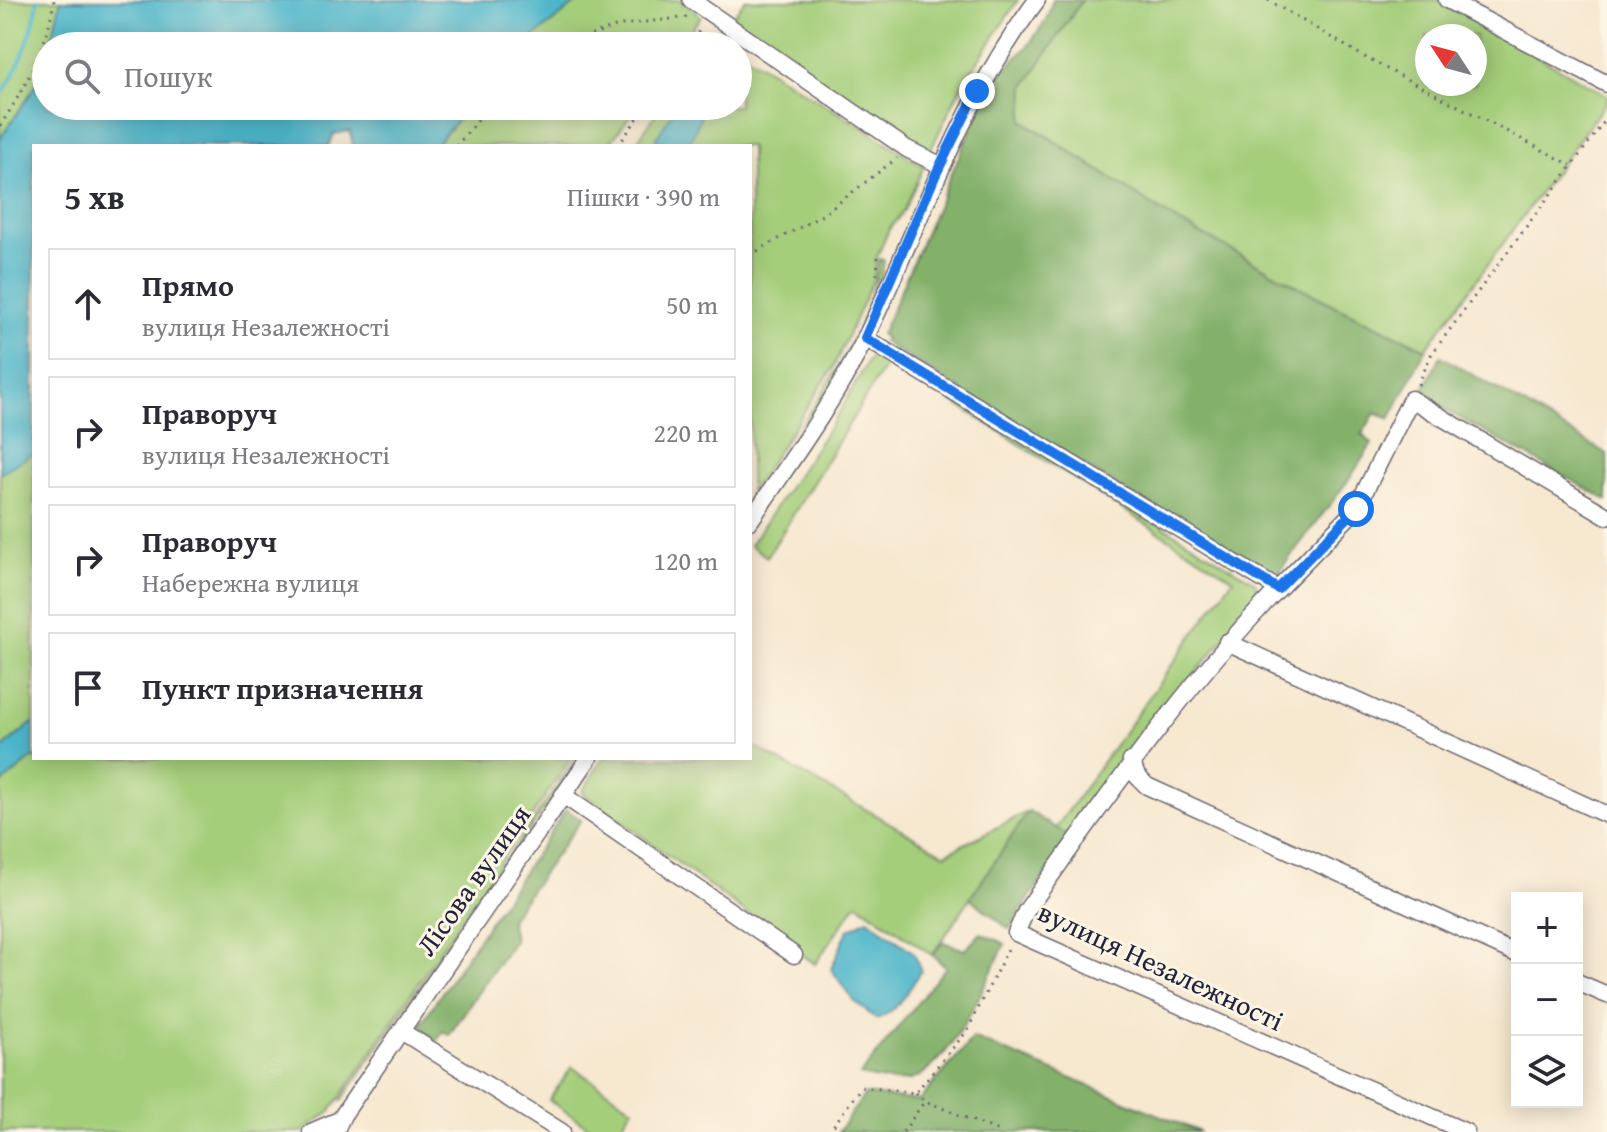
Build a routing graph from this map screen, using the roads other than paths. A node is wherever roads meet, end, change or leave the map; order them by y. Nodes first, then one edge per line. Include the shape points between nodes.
1 (691, 0) edge
2 (1037, 0) edge
3 (1447, 0) edge
4 (737, 32) edge
5 (752, 42) edge
6 (1607, 84) edge
7 (940, 165) junction
8 (865, 338) junction
9 (1607, 516) edge
10 (752, 518) edge
11 (1278, 589) junction
12 (1227, 642) junction
13 (588, 760) edge
14 (1131, 761) junction
15 (563, 795) junction
16 (1607, 815) edge
17 (1511, 951) edge
18 (794, 955) dead end
19 (1583, 985) edge
20 (1607, 995) edge
21 (401, 1031) junction
22 (337, 1126) edge
23 (311, 1132) edge
24 (562, 1132) edge
25 (1466, 1132) edge

1 - 4 street
2 - 7 street via 977,91
3 - 6 street
5 - 7 street via 907,149
7 - 8 street
8 - 10 street via 837,394
8 - 11 street
9 - 11 street, вулиця Незалежності via 1411,399 1356,509
11 - 12 street, вулиця Незалежності
12 - 14 street, вулиця Незалежності
12 - 16 street
13 - 15 street, Лісова вулиця
14 - 17 street via 1147,786
14 - 25 street, вулиця Незалежності via 1016,933
15 - 18 street
15 - 21 street, Лісова вулиця
19 - 20 street
21 - 22 street, Лісова вулиця
21 - 24 street
22 - 23 street

